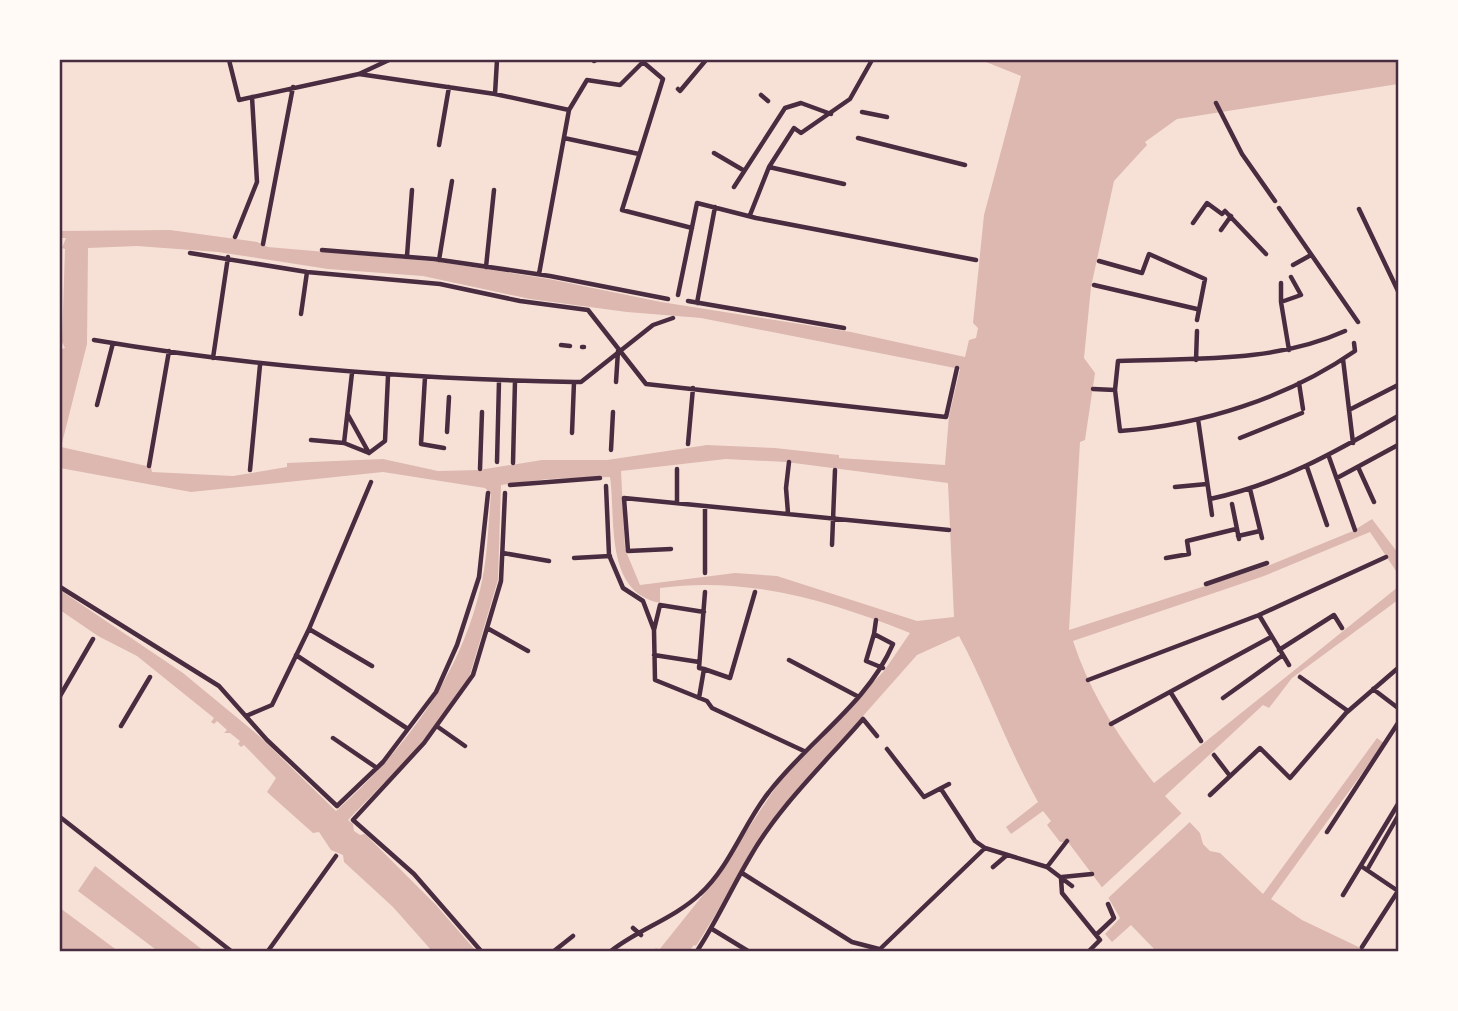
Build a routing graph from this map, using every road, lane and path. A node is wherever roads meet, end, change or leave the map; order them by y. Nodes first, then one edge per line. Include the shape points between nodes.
1 (229, 60) edge
2 (389, 60) edge
3 (497, 60) edge
4 (706, 60) edge
5 (872, 60) edge
6 (644, 61) edge
7 (359, 74) junction
8 (449, 87) junction
9 (293, 88) junction
10 (678, 89) dead end
11 (495, 93) junction
12 (761, 95) dead end
13 (251, 97) junction
14 (768, 101) dead end
15 (1216, 103) dead end
16 (569, 110) junction
17 (862, 112) dead end
18 (832, 115) junction
19 (887, 117) dead end
20 (564, 138) junction
21 (858, 138) dead end
22 (439, 145) dead end
23 (714, 153) dead end
24 (639, 154) junction
25 (965, 165) dead end
26 (769, 167) junction
27 (743, 170) junction
28 (452, 181) dead end
29 (844, 184) dead end
30 (734, 187) dead end
31 (412, 190) dead end
32 (494, 190) dead end
33 (1275, 201) dead end
34 (715, 208) junction
35 (1279, 208) dead end
36 (1359, 209) dead end
37 (750, 215) junction
38 (1231, 216) junction
39 (1194, 223) dead end
40 (692, 228) junction
41 (1221, 230) dead end
42 (235, 237) dead end
43 (263, 244) dead end
44 (322, 250) dead end
45 (190, 253) dead end
46 (1266, 254) dead end
47 (1311, 255) junction
48 (407, 256) junction
49 (228, 257) junction
50 (439, 260) junction
51 (976, 260) dead end
52 (1099, 261) dead end
53 (1293, 265) dead end
54 (486, 267) junction
55 (307, 272) junction
56 (539, 274) junction
57 (1292, 277) dead end
58 (1281, 283) dead end
59 (1094, 285) dead end
60 (1398, 291) edge
61 (678, 295) dead end
62 (668, 299) dead end
63 (688, 301) dead end
64 (697, 301) junction
65 (1281, 302) junction
66 (1198, 309) junction
67 (301, 314) dead end
68 (673, 318) dead end
69 (1197, 320) dead end
70 (1359, 322) dead end
71 (844, 328) dead end
72 (1197, 331) dead end
73 (1345, 331) dead end
74 (94, 340) dead end
75 (113, 343) junction
76 (1354, 343) dead end
77 (561, 345) dead end
78 (570, 346) dead end
79 (618, 350) junction
80 (1289, 350) junction
81 (169, 351) junction
82 (213, 358) junction
83 (1343, 359) junction
84 (1196, 360) junction
85 (260, 365) junction
86 (957, 368) dead end
87 (352, 373) junction
88 (388, 376) junction
89 (425, 377) junction
90 (499, 381) junction
91 (515, 381) junction
92 (574, 382) junction
93 (616, 382) dead end
94 (1299, 383) junction
95 (1398, 385) edge
96 (693, 388) junction
97 (1093, 389) dead end
98 (1115, 390) junction
99 (449, 397) dead end
100 (97, 405) dead end
101 (1349, 410) junction
102 (482, 412) dead end
103 (613, 412) dead end
104 (347, 414) junction
105 (1398, 416) edge
106 (1198, 419) junction
107 (447, 432) dead end
108 (572, 433) dead end
109 (1240, 438) dead end
110 (311, 440) dead end
111 (344, 443) junction
112 (1353, 443) junction
113 (688, 444) dead end
114 (1398, 444) edge
115 (444, 448) dead end
116 (611, 450) dead end
117 (369, 453) junction
118 (1329, 457) junction
119 (497, 462) dead end
120 (789, 462) dead end
121 (513, 463) dead end
122 (149, 466) dead end
123 (1307, 467) junction
124 (1359, 467) junction
125 (480, 469) dead end
126 (677, 469) dead end
127 (250, 470) dead end
128 (835, 470) dead end
129 (600, 478) dead end
130 (1284, 478) junction
131 (1336, 478) junction
132 (371, 482) dead end
133 (1207, 484) junction
134 (510, 485) dead end
135 (606, 486) dead end
136 (1286, 487) dead end
137 (1175, 488) dead end
138 (1251, 489) junction
139 (488, 493) dead end
140 (505, 493) dead end
141 (1210, 499) junction
142 (1374, 502) dead end
143 (677, 503) junction
144 (1232, 504) dead end
145 (705, 506) junction
146 (788, 513) junction
147 (1212, 515) dead end
148 (833, 518) junction
149 (1327, 525) dead end
150 (1236, 529) junction
151 (949, 530) dead end
152 (1355, 530) dead end
153 (832, 545) dead end
154 (671, 550) dead end
155 (503, 553) junction
156 (610, 556) junction
157 (1386, 557) dead end
158 (574, 558) dead end
159 (1166, 558) dead end
160 (550, 561) dead end
161 (1267, 563) dead end
162 (705, 573) dead end
163 (1206, 584) dead end
164 (60, 587) edge
165 (705, 592) dead end
166 (755, 592) dead end
167 (647, 609) junction
168 (658, 612) junction
169 (704, 612) junction
170 (1259, 614) junction
171 (876, 620) dead end
172 (487, 628) junction
173 (1342, 628) dead end
174 (309, 629) junction
175 (654, 630) junction
176 (874, 634) junction
177 (1271, 637) junction
178 (93, 639) dead end
179 (528, 651) dead end
180 (1281, 652) junction
181 (296, 655) junction
182 (654, 655) junction
183 (789, 660) dead end
184 (1289, 665) dead end
185 (372, 666) dead end
186 (701, 667) junction
187 (883, 668) junction
188 (1398, 668) edge
189 (150, 677) dead end
190 (1300, 677) dead end
191 (1088, 680) dead end
192 (1373, 689) junction
193 (1171, 693) junction
194 (857, 695) junction
195 (60, 696) edge
196 (699, 698) junction
197 (1223, 698) dead end
198 (1398, 708) edge
199 (1348, 710) junction
200 (246, 716) junction
201 (1398, 723) edge
202 (1111, 724) dead end
203 (121, 726) dead end
204 (438, 727) junction
205 (408, 729) junction
206 (877, 736) dead end
207 (333, 738) dead end
208 (1202, 741) dead end
209 (465, 746) dead end
210 (887, 749) dead end
211 (803, 751) junction
212 (1214, 755) dead end
213 (377, 768) junction
214 (1230, 776) junction
215 (949, 784) dead end
216 (941, 789) junction
217 (1210, 795) dead end
218 (1398, 805) edge
219 (1398, 816) edge
220 (60, 817) edge
221 (1327, 832) dead end
222 (1068, 841) dead end
223 (982, 849) junction
224 (1007, 855) junction
225 (336, 856) dead end
226 (1361, 866) junction
227 (993, 867) dead end
228 (1047, 867) junction
229 (1367, 870) junction
230 (742, 873) junction
231 (1092, 874) dead end
232 (1061, 877) junction
233 (1072, 886) dead end
234 (1398, 891) edge
235 (1343, 895) dead end
236 (1108, 904) dead end
237 (633, 928) dead end
238 (712, 929) junction
239 (641, 935) junction
240 (1096, 935) junction
241 (573, 936) dead end
242 (1362, 947) dead end
243 (878, 950) edge
244 (231, 951) edge
245 (268, 951) edge
246 (481, 951) edge
247 (554, 951) edge
248 (611, 951) edge
249 (696, 951) edge
250 (748, 951) edge
251 (1089, 951) edge

1 - 13 street via 239,100
2 - 7 street
3 - 11 street
4 - 10 street
5 - 18 street via 850,99
6 - 16 street via 620,85 587,80
6 - 24 street via 663,79
7 - 8 street
7 - 9 street
8 - 11 street
8 - 22 street
9 - 13 street
9 - 43 street
11 - 16 street
12 - 14 street
13 - 42 street via 257,182
15 - 33 street via 1242,154
16 - 20 street
17 - 19 street
18 - 26 street via 801,133 794,128
18 - 27 street via 801,103 782,110
20 - 24 street
20 - 56 street
21 - 25 street
23 - 27 street
24 - 40 street via 622,210
26 - 29 street
26 - 37 street
27 - 30 street
28 - 50 street
31 - 48 street
32 - 54 street
34 - 37 street
34 - 40 street via 697,203
34 - 64 street
35 - 47 street
36 - 60 street
37 - 51 street
38 - 39 street via 1207,203
38 - 41 street
38 - 46 street
40 - 61 street
44 - 48 street
45 - 49 street
47 - 53 street
47 - 70 street
48 - 50 street
49 - 55 street
49 - 82 street
50 - 54 street
52 - 66 street via 1142,273 1149,254 1205,279
54 - 56 street
55 - 67 street
55 - 79 street via 410,280 589,310
56 - 62 street
57 - 65 street via 1301,295
58 - 65 street
59 - 66 street
63 - 64 street
64 - 71 street
65 - 80 street
66 - 69 street
68 - 79 street via 653,325
72 - 84 street
73 - 80 street via 1312,346
74 - 75 street
75 - 81 street
75 - 100 street
76 - 83 street via 1354,351
77 - 78 street
79 - 92 street via 581,382
79 - 93 street
79 - 96 street via 646,384
80 - 84 street
81 - 82 street
81 - 122 street
82 - 85 street
83 - 94 street
83 - 101 street
84 - 98 street via 1118,361
85 - 87 street
85 - 127 street
86 - 96 street via 946,417
87 - 88 street
87 - 104 street
88 - 89 street
88 - 117 street via 385,441
89 - 90 street
89 - 115 street via 421,444
90 - 91 street
90 - 119 street
91 - 92 street
91 - 121 street
92 - 108 street
94 - 106 street via 1263,400
94 - 109 street via 1303,411
95 - 101 street
96 - 113 street
97 - 98 street
98 - 106 street via 1120,431
99 - 107 street
101 - 112 street
102 - 125 street
103 - 116 street
104 - 111 street
104 - 117 street
105 - 112 street
106 - 133 street
110 - 111 street
111 - 117 street
112 - 118 street
114 - 124 street
118 - 123 street
118 - 131 street
120 - 146 street via 785,487
123 - 130 street
123 - 149 street
124 - 131 street
124 - 142 street
126 - 143 street
128 - 148 street
129 - 134 street
130 - 136 street
130 - 138 street
131 - 152 street
132 - 174 street
133 - 137 street
133 - 141 street
135 - 156 street
138 - 141 street
138 - 150 street via 1259,534 1238,538
139 - 205 street via 479,577 457,645 436,692
140 - 155 street
141 - 147 street
143 - 145 street
143 - 154 street via 624,499 628,551
144 - 150 street
145 - 146 street
145 - 162 street
146 - 148 street
148 - 151 street
148 - 153 street
150 - 159 street via 1187,541 1189,554
155 - 160 street
155 - 172 street via 501,581
156 - 158 street
156 - 167 street via 624,587
157 - 170 street
161 - 163 street
164 - 200 street via 219,686
165 - 169 street
166 - 186 street via 730,678
167 - 168 street
167 - 175 street
168 - 169 street via 660,605
168 - 175 street
169 - 186 street
170 - 177 street
170 - 191 street
171 - 176 street
172 - 179 street
172 - 204 street via 472,675
173 - 180 street via 1334,615
174 - 181 street
174 - 185 street
175 - 182 street
176 - 187 street via 866,661
176 - 187 street via 893,644
177 - 180 street
177 - 193 street
178 - 195 street
180 - 184 street
180 - 197 street
181 - 200 street via 272,705
181 - 205 street
182 - 186 street
182 - 196 street via 655,680
183 - 194 street
186 - 196 street
187 - 194 street
188 - 192 street
189 - 203 street
190 - 199 street
192 - 198 street
192 - 199 street
193 - 202 street
193 - 208 street
194 - 211 street
196 - 211 street
199 - 214 street via 1290,778 1260,748
200 - 213 street via 337,807
201 - 221 street
204 - 209 street
204 - 246 street via 353,820 414,874
205 - 213 street
206 - 230 street via 863,719 775,821
207 - 213 street
210 - 216 street via 924,797
211 - 239 street via 767,794 701,894
212 - 214 street
214 - 217 street
215 - 216 street
216 - 223 street
218 - 226 street
219 - 229 street
220 - 244 street
222 - 228 street
223 - 224 street
223 - 243 street
224 - 227 street
224 - 228 street
225 - 245 street
226 - 229 street
226 - 235 street
228 - 232 street
229 - 234 street
230 - 238 street
230 - 243 street via 852,942
231 - 232 street
232 - 233 street
232 - 240 street via 1062,893
234 - 242 street
236 - 240 street via 1114,918
237 - 239 street
238 - 249 street
238 - 250 street
239 - 248 street
240 - 251 street via 1100,940
241 - 247 street

